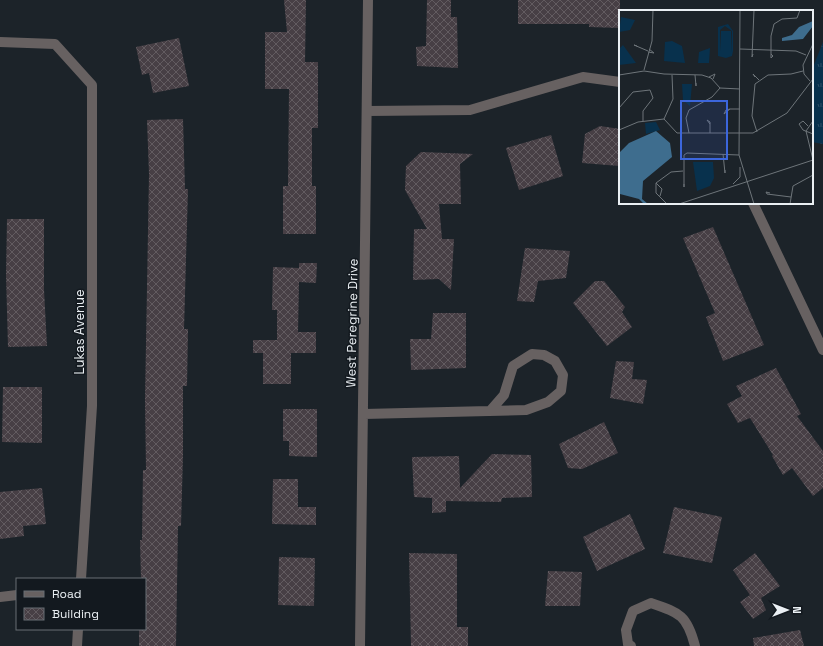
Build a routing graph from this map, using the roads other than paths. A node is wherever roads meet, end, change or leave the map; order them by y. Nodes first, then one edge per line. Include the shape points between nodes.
1 (368, 0) edge
2 (0, 42) edge
3 (619, 82) edge
4 (367, 111) junction
5 (753, 204) edge
6 (823, 350) edge
7 (490, 411) junction
8 (364, 414) junction
9 (81, 578) edge
10 (16, 595) edge
11 (0, 597) edge
12 (78, 630) edge
13 (77, 646) edge
14 (360, 646) edge
15 (631, 646) edge
16 (695, 646) edge

1 - 4 street, West Peregrine Drive
2 - 9 street, Lukas Avenue via 55,44 92,85 92,406
3 - 4 street via 583,77 470,110
4 - 8 street, West Peregrine Drive
5 - 6 street
7 - 7 street via 526,410 548,402 561,391 563,375 555,361 544,355 532,354 514,366 504,395
7 - 8 street
8 - 14 street, West Peregrine Drive
10 - 11 street
12 - 13 street
15 - 16 street via 628,644 626,630 633,611 651,603 675,611 690,627

